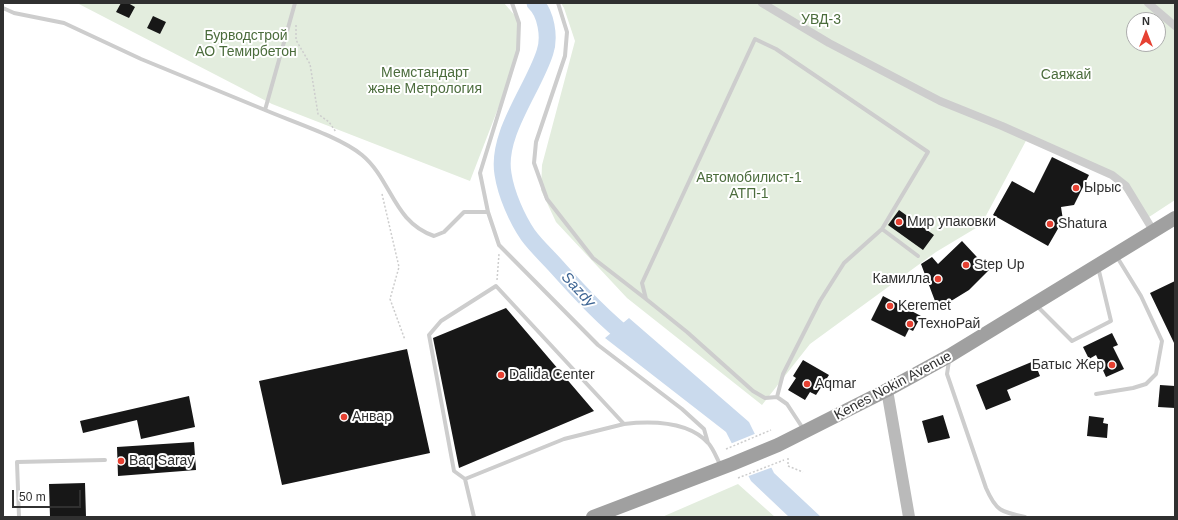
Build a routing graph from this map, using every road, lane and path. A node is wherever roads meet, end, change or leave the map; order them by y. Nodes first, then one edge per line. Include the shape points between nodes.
1 (295, 3) edge
2 (512, 3) edge
3 (558, 3) edge
4 (762, 3) edge
5 (1148, 3) edge
6 (771, 6) edge
7 (3, 8) edge
8 (296, 25) dead end
9 (1175, 26) edge
10 (265, 110) junction
11 (344, 143) junction
12 (380, 189) dead end
13 (488, 212) junction
14 (1175, 218) edge
15 (882, 230) junction
16 (1151, 234) junction
17 (500, 245) junction
18 (1116, 255) junction
19 (918, 256) dead end
20 (1098, 266) junction
21 (496, 286) junction
22 (646, 299) junction
23 (1035, 304) junction
24 (405, 340) dead end
25 (949, 356) junction
26 (887, 390) junction
27 (1096, 394) dead end
28 (777, 397) junction
29 (624, 424) junction
30 (771, 430) dead end
31 (805, 432) junction
32 (708, 443) junction
33 (726, 450) dead end
34 (788, 458) dead end
35 (105, 460) dead end
36 (784, 460) dead end
37 (727, 466) junction
38 (803, 472) dead end
39 (738, 478) dead end
40 (465, 479) junction
41 (19, 517) edge
42 (474, 517) edge
43 (593, 517) edge
44 (909, 517) edge
45 (1025, 517) edge

1 - 10 lane
2 - 13 lane via 519,22 518,50 480,173
3 - 22 lane via 567,32 565,56 536,142 534,163 547,199 593,258
4 - 6 street
5 - 9 street
6 - 16 street via 829,43 940,101 1112,175 1126,186
7 - 10 lane via 14,13 64,23 141,59
8 - 11 path via 296,40 310,64 318,114 329,122
10 - 11 lane
11 - 13 lane via 374,169 407,221 424,233 434,236 444,232 464,212
12 - 24 path via 399,267 390,299
13 - 17 lane
14 - 16 highway, Kenes Nokin Avenue
15 - 19 lane
15 - 22 lane via 928,152 776,49 755,39 642,283
15 - 28 lane via 844,263 820,300 783,374
16 - 18 highway, Kenes Nokin Avenue
17 - 21 path
17 - 32 lane via 598,345 682,409 704,429
18 - 20 highway, Kenes Nokin Avenue
18 - 27 lane via 1141,296 1162,341 1156,374 1146,384
20 - 23 highway, Kenes Nokin Avenue
20 - 23 lane via 1111,321 1072,341
21 - 29 lane
21 - 40 lane via 441,321 429,335 454,471
22 - 28 lane via 753,392 765,398
23 - 25 highway, Kenes Nokin Avenue
25 - 26 highway, Kenes Nokin Avenue
25 - 45 lane via 947,374 993,504 1003,513
26 - 31 highway, Kenes Nokin Avenue
26 - 44 main road
28 - 31 lane via 788,404
29 - 32 lane via 643,422 688,429
29 - 40 lane via 564,439
30 - 33 path
31 - 37 highway, Kenes Nokin Avenue
32 - 37 lane
34 - 38 path via 788,466
35 - 41 lane via 17,462
36 - 39 path
37 - 43 highway, Kenes Nokin Avenue
40 - 42 lane

